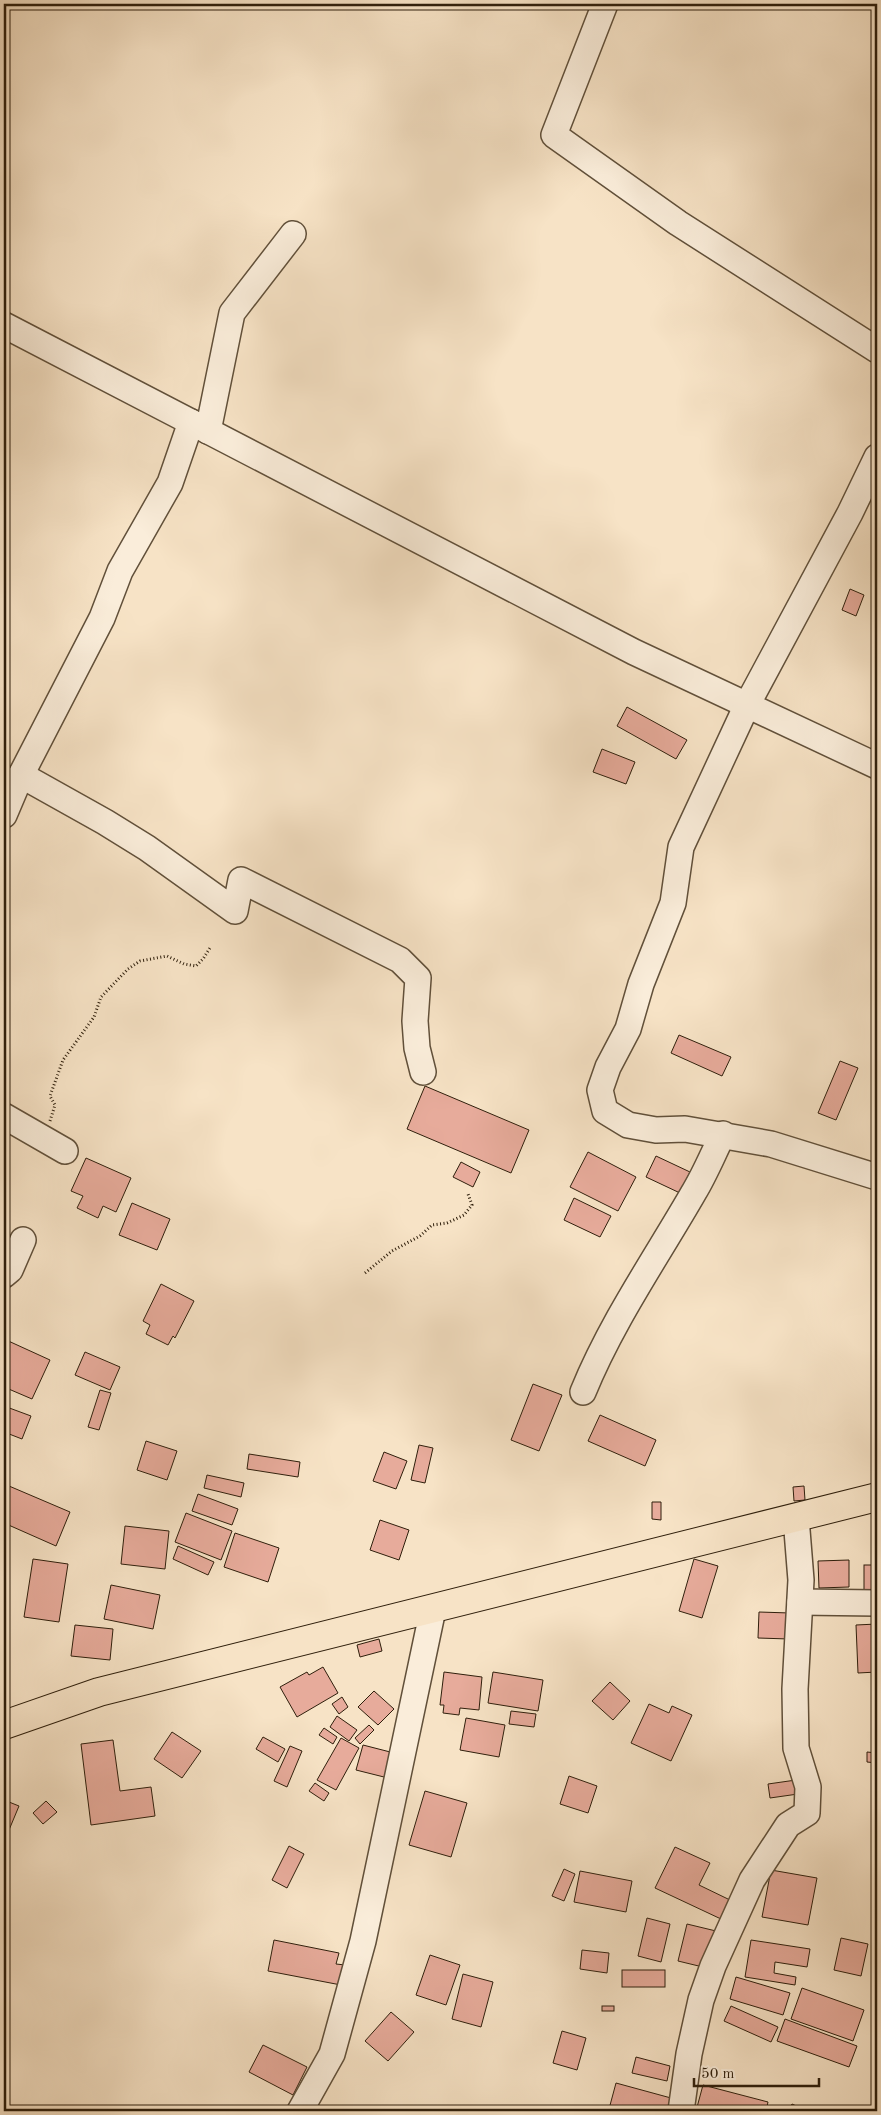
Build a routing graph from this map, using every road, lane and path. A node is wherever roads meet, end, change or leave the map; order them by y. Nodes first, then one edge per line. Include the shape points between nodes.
1 (605, 4) edge
2 (293, 234) dead end
3 (4, 325) edge
4 (877, 350) edge
5 (199, 427) junction
6 (877, 457) edge
7 (747, 705) junction
8 (877, 766) edge
9 (21, 775) junction
10 (4, 815) edge
11 (210, 948) dead end
12 (423, 1072) dead end
13 (4, 1116) edge
14 (723, 1134) junction
15 (56, 1145) joint
16 (877, 1177) edge
17 (468, 1194) dead end
18 (23, 1240) dead end
19 (366, 1273) dead end
20 (4, 1275) edge
21 (583, 1392) dead end
22 (877, 1497) edge
23 (796, 1518) junction
24 (800, 1602) junction
25 (877, 1603) edge
26 (433, 1609) junction
27 (4, 1725) edge
28 (300, 2111) edge
29 (682, 2111) edge

1 - 4 street via 554,134 678,223
2 - 5 street via 232,313
3 - 5 street
5 - 7 street via 634,652
5 - 9 street via 120,572 102,618
6 - 7 street
7 - 8 street
7 - 14 street via 682,847 673,902 641,984 628,1028 600,1090 605,1111 628,1125
9 - 10 street
9 - 12 street via 147,848 235,911 241,880 400,960 418,978 415,1021
11 - 15 path via 196,966 167,956 140,961 101,997 94,1017 63,1060 50,1096 55,1105 50,1119 50,1134
13 - 15 street
14 - 16 street via 771,1144
14 - 21 street via 695,1190 594,1365
17 - 19 path via 472,1205 464,1214 447,1223 432,1225
18 - 20 street via 10,1270
22 - 23 main road
23 - 24 street
23 - 26 main road
24 - 25 street
24 - 29 street via 795,1689 796,1748 808,1787 807,1813 788,1825 752,1880 712,1966 701,2000
26 - 27 main road via 99,1692
26 - 28 street via 363,1941 332,2054

